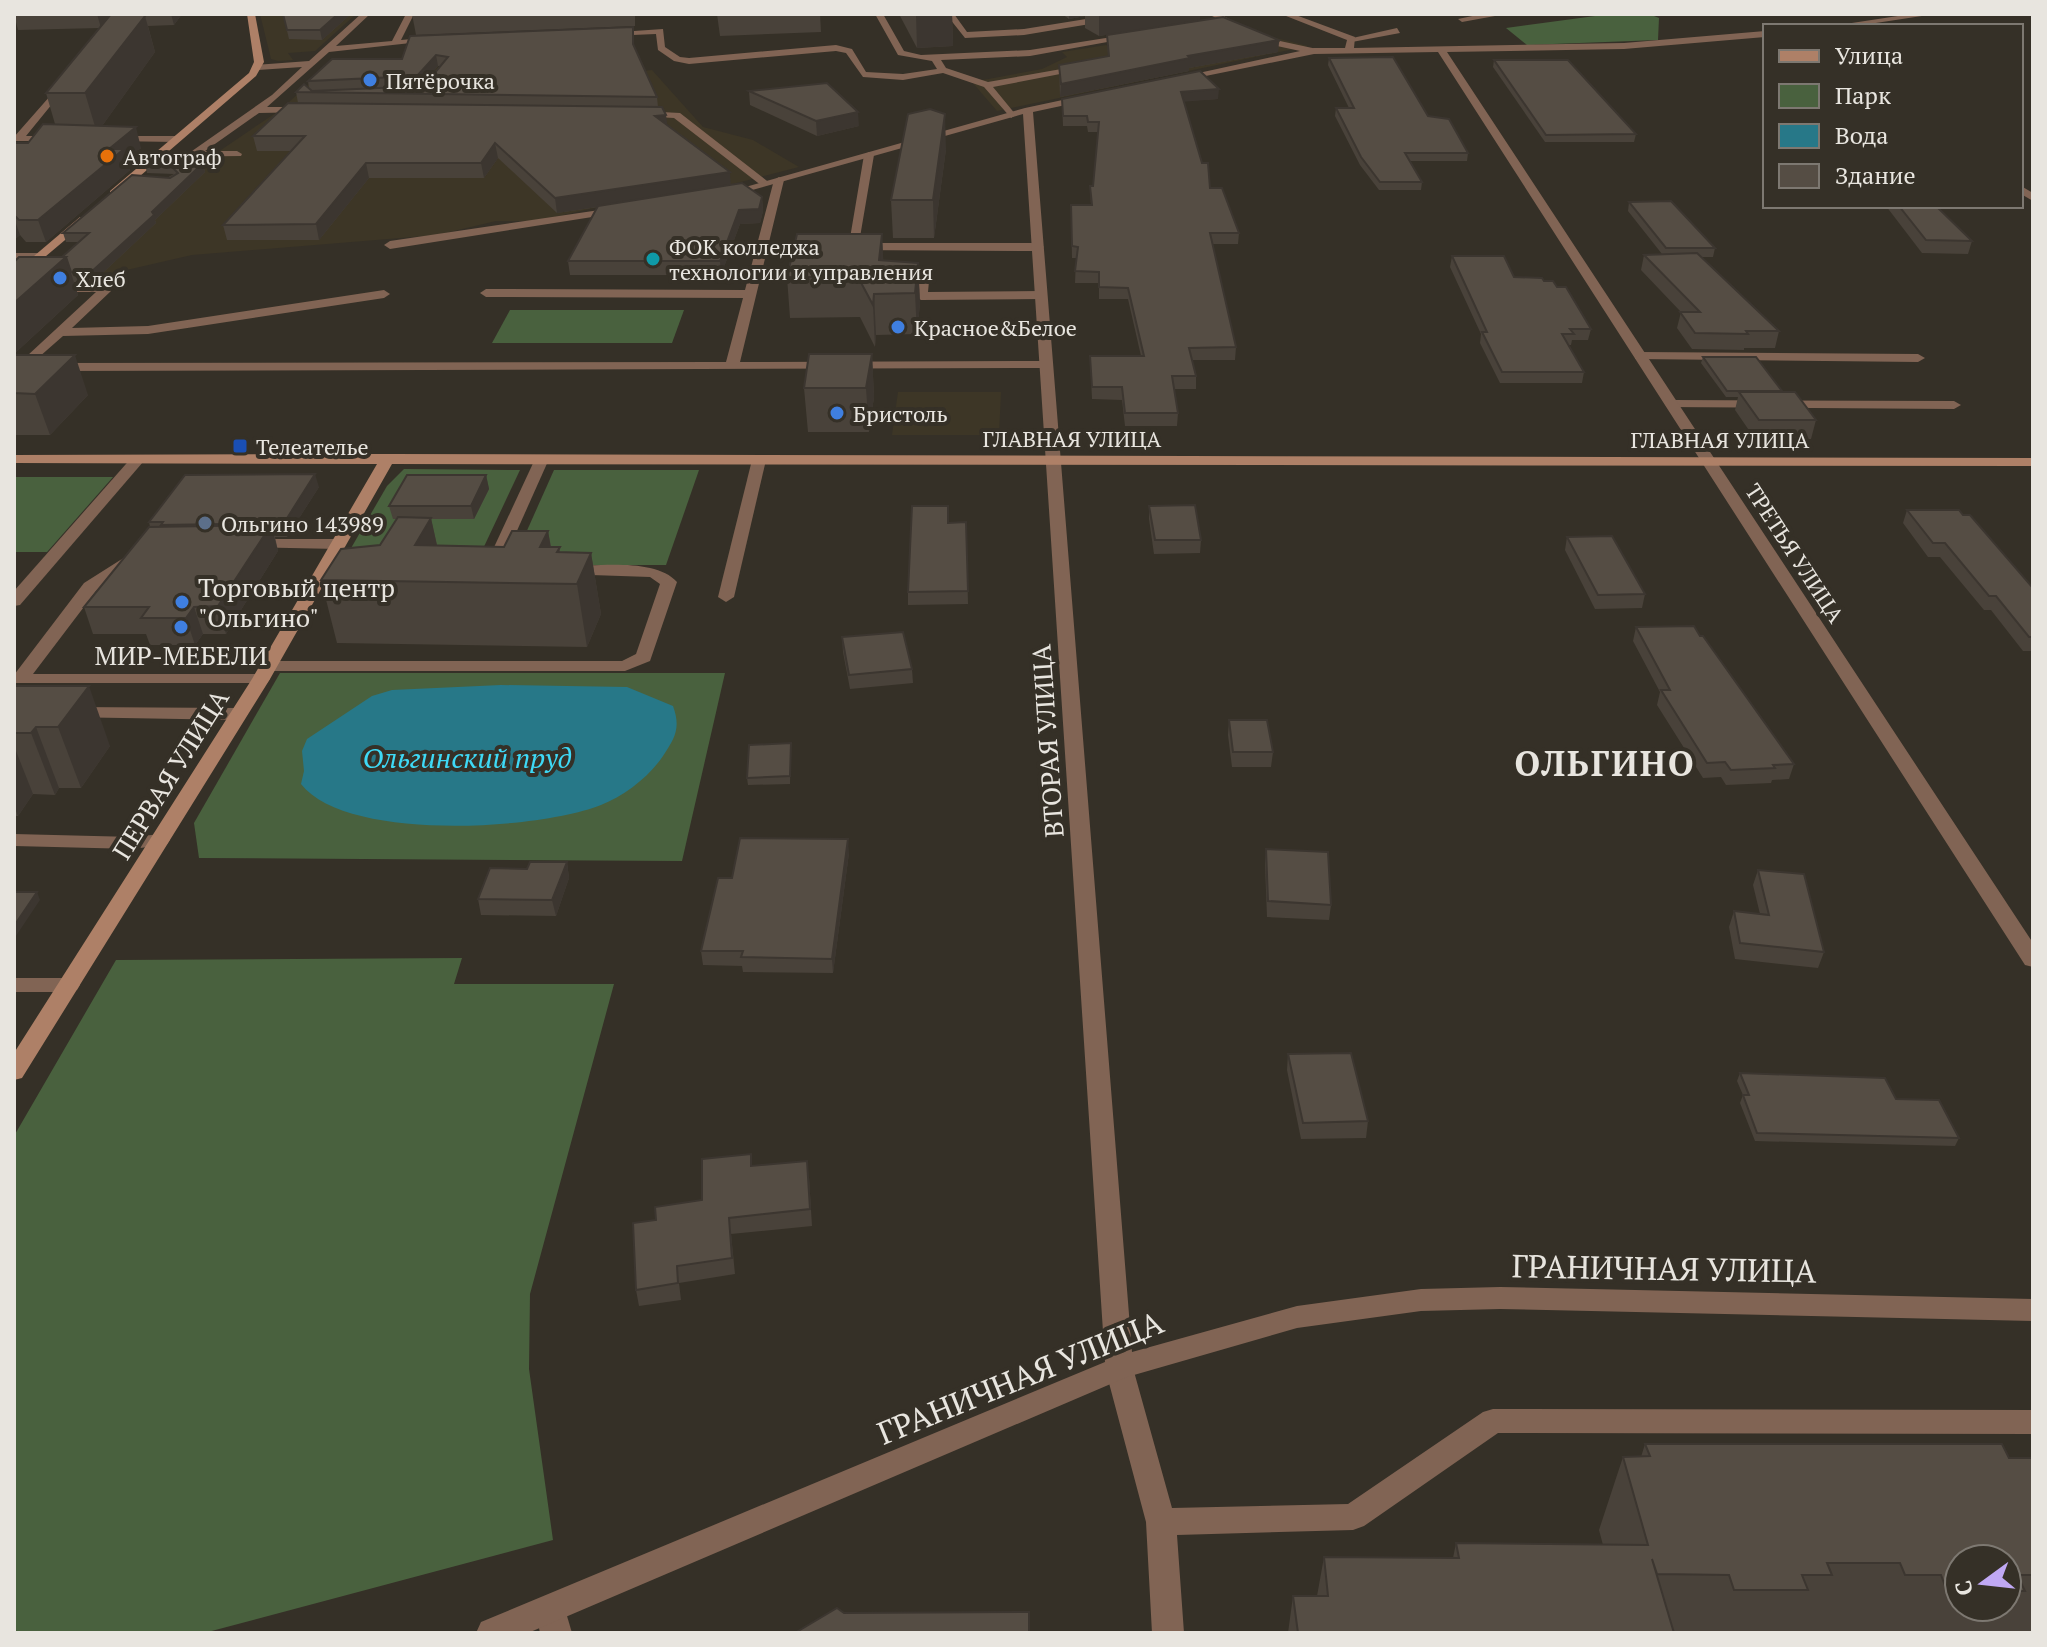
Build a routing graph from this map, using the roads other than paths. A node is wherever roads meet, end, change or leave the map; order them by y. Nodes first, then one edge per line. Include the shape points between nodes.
1 (251, 14) edge
2 (366, 14) edge
3 (410, 14) edge
4 (879, 14) edge
5 (950, 14) edge
6 (1121, 14) edge
7 (1212, 14) edge
8 (1285, 14) edge
9 (1502, 14) edge
10 (1931, 14) edge
11 (659, 18) dead end
12 (1462, 19) dead end
13 (1852, 24) edge
14 (1190, 28) edge
15 (660, 31) junction
16 (1397, 31) dead end
17 (1024, 32) junction
18 (598, 33) edge
19 (1763, 34) edge
20 (1144, 35) edge
21 (443, 40) edge
22 (396, 42) junction
23 (1280, 44) dead end
24 (1350, 44) junction
25 (1441, 49) junction
26 (326, 50) junction
27 (1052, 50) junction
28 (1314, 51) junction
29 (935, 58) junction
30 (311, 64) junction
31 (258, 67) junction
32 (1081, 67) edge
33 (943, 70) junction
34 (70, 76) edge
35 (1158, 83) edge
36 (987, 85) junction
37 (1096, 96) edge
38 (275, 97) junction
39 (289, 97) dead end
40 (258, 110) junction
41 (311, 110) edge
42 (1020, 112) junction
43 (629, 114) edge
44 (73, 139) edge
45 (97, 139) edge
46 (177, 139) junction
47 (159, 154) junction
48 (194, 154) junction
49 (237, 154) dead end
50 (869, 155) junction
51 (131, 178) junction
52 (155, 179) edge
53 (772, 182) junction
54 (109, 197) edge
55 (703, 198) edge
56 (98, 207) edge
57 (631, 209) edge
58 (390, 245) dead end
59 (1038, 247) junction
60 (14, 257) edge
61 (40, 257) junction
62 (14, 279) edge
63 (923, 281) dead end
64 (14, 288) edge
65 (486, 293) dead end
66 (384, 294) dead end
67 (750, 294) junction
68 (1041, 295) junction
69 (60, 332) junction
70 (1640, 356) junction
71 (1918, 358) dead end
72 (1046, 365) junction
73 (732, 366) junction
74 (18, 371) edge
75 (1672, 404) junction
76 (1954, 405) dead end
77 (388, 458) junction
78 (14, 459) edge
79 (138, 459) junction
80 (542, 459) junction
81 (759, 460) junction
82 (1053, 460) junction
83 (1709, 461) junction
84 (2033, 462) edge
85 (230, 544) edge
86 (338, 544) junction
87 (152, 545) edge
88 (491, 571) edge
89 (551, 571) edge
90 (726, 597) dead end
91 (14, 601) edge
92 (265, 672) junction
93 (58, 713) edge
94 (239, 714) junction
95 (14, 840) edge
96 (160, 840) junction
97 (2033, 960) edge
98 (14, 985) edge
99 (69, 985) junction
100 (14, 1072) edge
101 (2033, 1310) edge
102 (1119, 1368) junction
103 (2033, 1422) edge
104 (1161, 1522) junction
105 (554, 1621) edge
106 (492, 1633) edge
107 (1168, 1633) edge

1 - 31 street
2 - 26 street
3 - 22 street
4 - 29 street via 901,53
5 - 17 street via 965,35
6 - 17 street via 1128,17
7 - 14 street via 1225,19
8 - 24 street
9 - 12 street
10 - 13 street
11 - 15 street
15 - 18 street
15 - 33 street via 661,48 689,61 836,48 849,51 863,74 882,78
16 - 24 street
17 - 27 street
19 - 25 street via 1624,46
20 - 27 street
21 - 22 street
22 - 26 street
23 - 28 street
24 - 25 street
24 - 28 street
25 - 70 street, ТРЕТЬЯ УЛИЦА
26 - 30 street
27 - 29 street
28 - 35 street
29 - 33 street
30 - 31 street
30 - 38 street
31 - 46 street
32 - 36 street
33 - 36 street
34 - 44 street via 18,139
36 - 42 street
37 - 42 street
38 - 39 street
38 - 40 street
40 - 41 street
40 - 48 street
42 - 50 street
42 - 59 street, ВТОРАЯ УЛИЦА
43 - 53 street via 676,115
45 - 46 street
46 - 47 street
47 - 48 street
47 - 51 street
48 - 49 street
50 - 53 street
50 - 59 street via 852,247
51 - 52 street
51 - 54 street
53 - 55 street
53 - 67 street
56 - 61 street
57 - 58 street
59 - 68 street, ВТОРАЯ УЛИЦА
60 - 61 street
61 - 62 street
63 - 68 street via 921,296
64 - 69 street via 107,288
65 - 67 street
66 - 69 street via 148,330
67 - 73 street
68 - 72 street, ВТОРАЯ УЛИЦА
69 - 74 street
70 - 71 street
70 - 75 street, ТРЕТЬЯ УЛИЦА
72 - 73 street
72 - 82 street, ВТОРАЯ УЛИЦА
73 - 74 street
75 - 76 street
75 - 83 street, ТРЕТЬЯ УЛИЦА
77 - 79 street, ГЛАВНАЯ УЛИЦА
77 - 80 street, ГЛАВНАЯ УЛИЦА
77 - 86 street, ПЕРВАЯ УЛИЦА
78 - 79 street, ГЛАВНАЯ УЛИЦА
79 - 91 street
80 - 81 street, ГЛАВНАЯ УЛИЦА
80 - 88 street
81 - 82 street, ГЛАВНАЯ УЛИЦА
81 - 90 street
82 - 83 street, ГЛАВНАЯ УЛИЦА
82 - 102 street, ВТОРАЯ УЛИЦА
83 - 84 street, ГЛАВНАЯ УЛИЦА
83 - 97 street, ТРЕТЬЯ УЛИЦА
85 - 86 street
86 - 92 street, ПЕРВАЯ УЛИЦА via 332,569
87 - 92 street via 90,587 20,679
89 - 92 street via 654,572 669,582 644,657 625,666
92 - 94 street, ПЕРВАЯ УЛИЦА
93 - 94 street
94 - 96 street, ПЕРВАЯ УЛИЦА
95 - 96 street
96 - 99 street, ПЕРВАЯ УЛИЦА
98 - 99 street
99 - 100 street, ПЕРВАЯ УЛИЦА
101 - 102 street, ГРАНИЧНАЯ УЛИЦА via 1421,1300 1297,1317
102 - 104 street, ВТОРАЯ УЛИЦА
102 - 105 street, ГРАНИЧНАЯ УЛИЦА
103 - 104 street via 1493,1421 1353,1517
104 - 107 street, ВТОРАЯ УЛИЦА
105 - 106 street, ГРАНИЧНАЯ УЛИЦА

